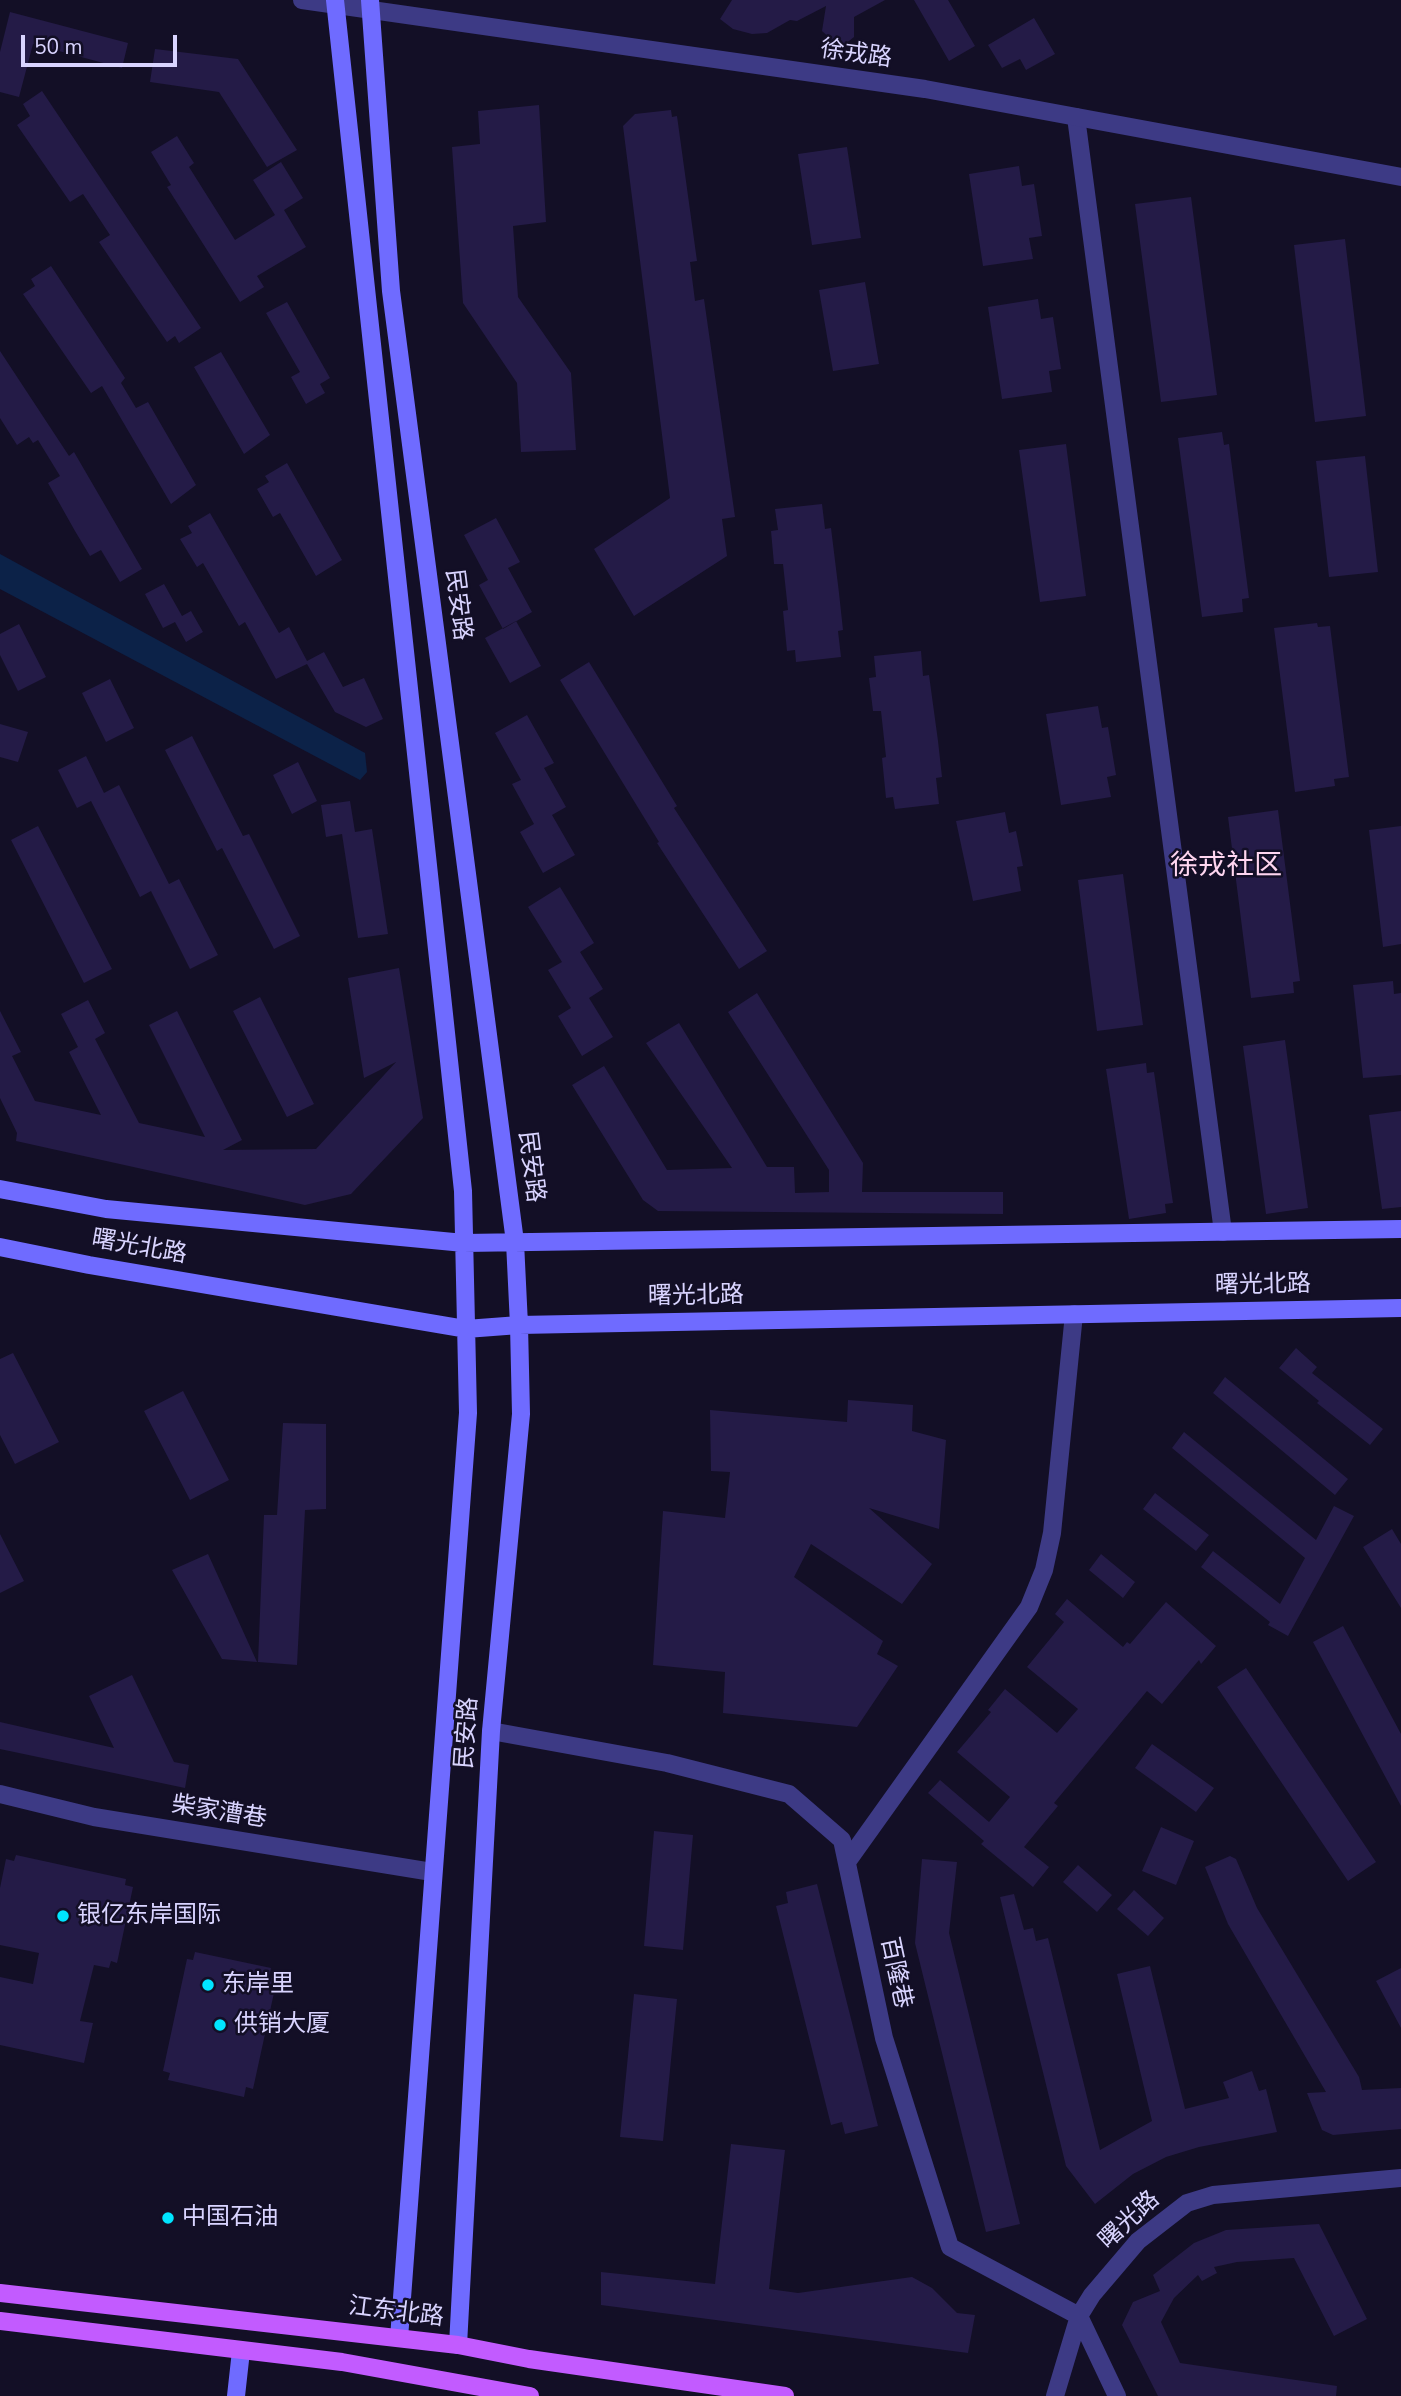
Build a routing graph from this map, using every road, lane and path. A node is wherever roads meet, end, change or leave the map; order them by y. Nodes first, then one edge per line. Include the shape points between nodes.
1 (302, 0) edge
2 (335, 2) edge
3 (370, 4) edge
4 (1076, 117) junction
5 (1401, 177) edge
6 (0, 1189) edge
7 (1401, 1229) edge
8 (1223, 1232) junction
9 (515, 1242) junction
10 (464, 1244) junction
11 (0, 1247) edge
12 (1401, 1308) edge
13 (1074, 1314) junction
14 (519, 1325) junction
15 (466, 1329) junction
16 (491, 1731) junction
17 (0, 1794) edge
18 (847, 1862) junction
19 (432, 1872) junction
20 (1401, 2178) edge
21 (0, 2293) edge
22 (1079, 2316) junction
23 (0, 2321) edge
24 (398, 2338) junction
25 (457, 2345) junction
26 (241, 2351) junction
27 (236, 2396) edge
28 (530, 2396) edge
29 (785, 2396) edge
30 (1055, 2396) edge
31 (1117, 2396) edge

1 - 2 street, 徐戎路
2 - 3 street, 徐戎路
2 - 10 main road, 民安路 via 463,1191
3 - 4 street, 徐戎路 via 911,87
3 - 9 main road, 民安路 via 391,291
4 - 5 street, 徐戎路
4 - 8 street
6 - 10 main road, 曙光北路 via 106,1209
7 - 8 main road, 曙光北路
8 - 9 main road, 曙光北路
9 - 10 main road, 曙光北路
9 - 14 main road, 民安路
10 - 15 main road, 民安路
11 - 15 main road, 曙光北路
12 - 13 main road, 曙光北路
13 - 14 main road, 曙光北路
13 - 18 street via 1052,1533 1029,1607
14 - 15 main road, 曙光北路
14 - 16 main road, 民安路 via 521,1414
15 - 19 main road, 民安路 via 468,1413
16 - 18 street, 百隆巷 via 667,1763 789,1794 842,1840
16 - 25 main road, 民安路
17 - 19 street, 柴家漕巷 via 93,1817
18 - 22 street, 百隆巷 via 884,2038 950,2247
19 - 24 main road, 民安路
20 - 22 street, 曙光路 via 1213,2195 1187,2203 1129,2251
21 - 24 main road, 江东北路
22 - 30 street, 曙光路
22 - 31 street
23 - 26 main road
24 - 25 main road, 江东北路
25 - 29 main road, 江东北路
26 - 27 main road
26 - 28 main road via 342,2362

